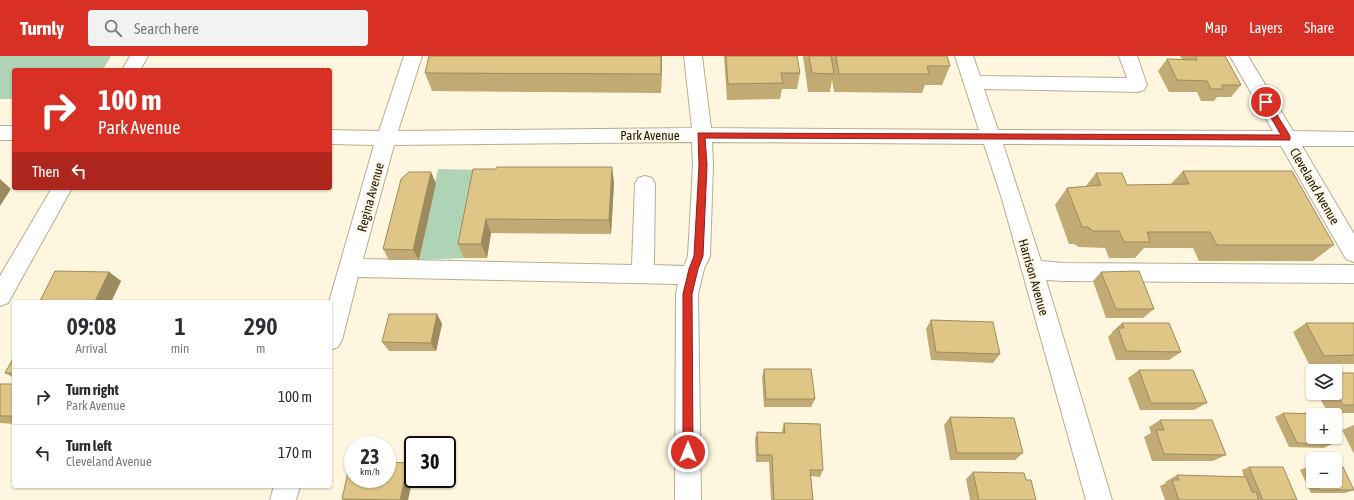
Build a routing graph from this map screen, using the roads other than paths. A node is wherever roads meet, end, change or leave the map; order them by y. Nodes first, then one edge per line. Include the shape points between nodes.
1 (139, 56) edge
2 (413, 56) edge
3 (692, 56) edge
4 (964, 56) edge
5 (1128, 56) edge
6 (1239, 56) edge
7 (132, 68) edge
8 (973, 82) junction
9 (0, 133) edge
10 (12, 133) edge
11 (701, 135) junction
12 (332, 137) edge
13 (991, 137) junction
14 (386, 138) junction
15 (1287, 138) junction
16 (1354, 139) edge
17 (645, 184) dead end
18 (61, 190) edge
19 (1354, 253) edge
20 (351, 268) junction
21 (1032, 269) junction
22 (643, 274) junction
23 (1354, 274) edge
24 (692, 275) junction
25 (0, 296) edge
26 (332, 333) edge
27 (287, 488) edge
28 (283, 500) edge
29 (688, 500) edge
30 (1099, 500) edge

1 - 7 street
2 - 14 street, Regina Avenue
3 - 11 street via 701,112
4 - 8 street, Harrison Avenue
5 - 8 street via 1138,85
6 - 15 street, Cleveland Avenue
8 - 13 street, Harrison Avenue
9 - 10 street
11 - 13 street, Park Avenue
11 - 14 street, Park Avenue
11 - 24 street via 703,165 699,256
12 - 14 street, Park Avenue
13 - 15 street, Park Avenue
13 - 21 street, Harrison Avenue
14 - 20 street, Regina Avenue
15 - 16 street, Park Avenue
15 - 19 street, Cleveland Avenue
17 - 22 street
18 - 25 street
20 - 22 street
20 - 26 street, Regina Avenue
21 - 23 street via 1063,272
21 - 30 street, Harrison Avenue
22 - 24 street
24 - 29 street via 688,294
27 - 28 street

